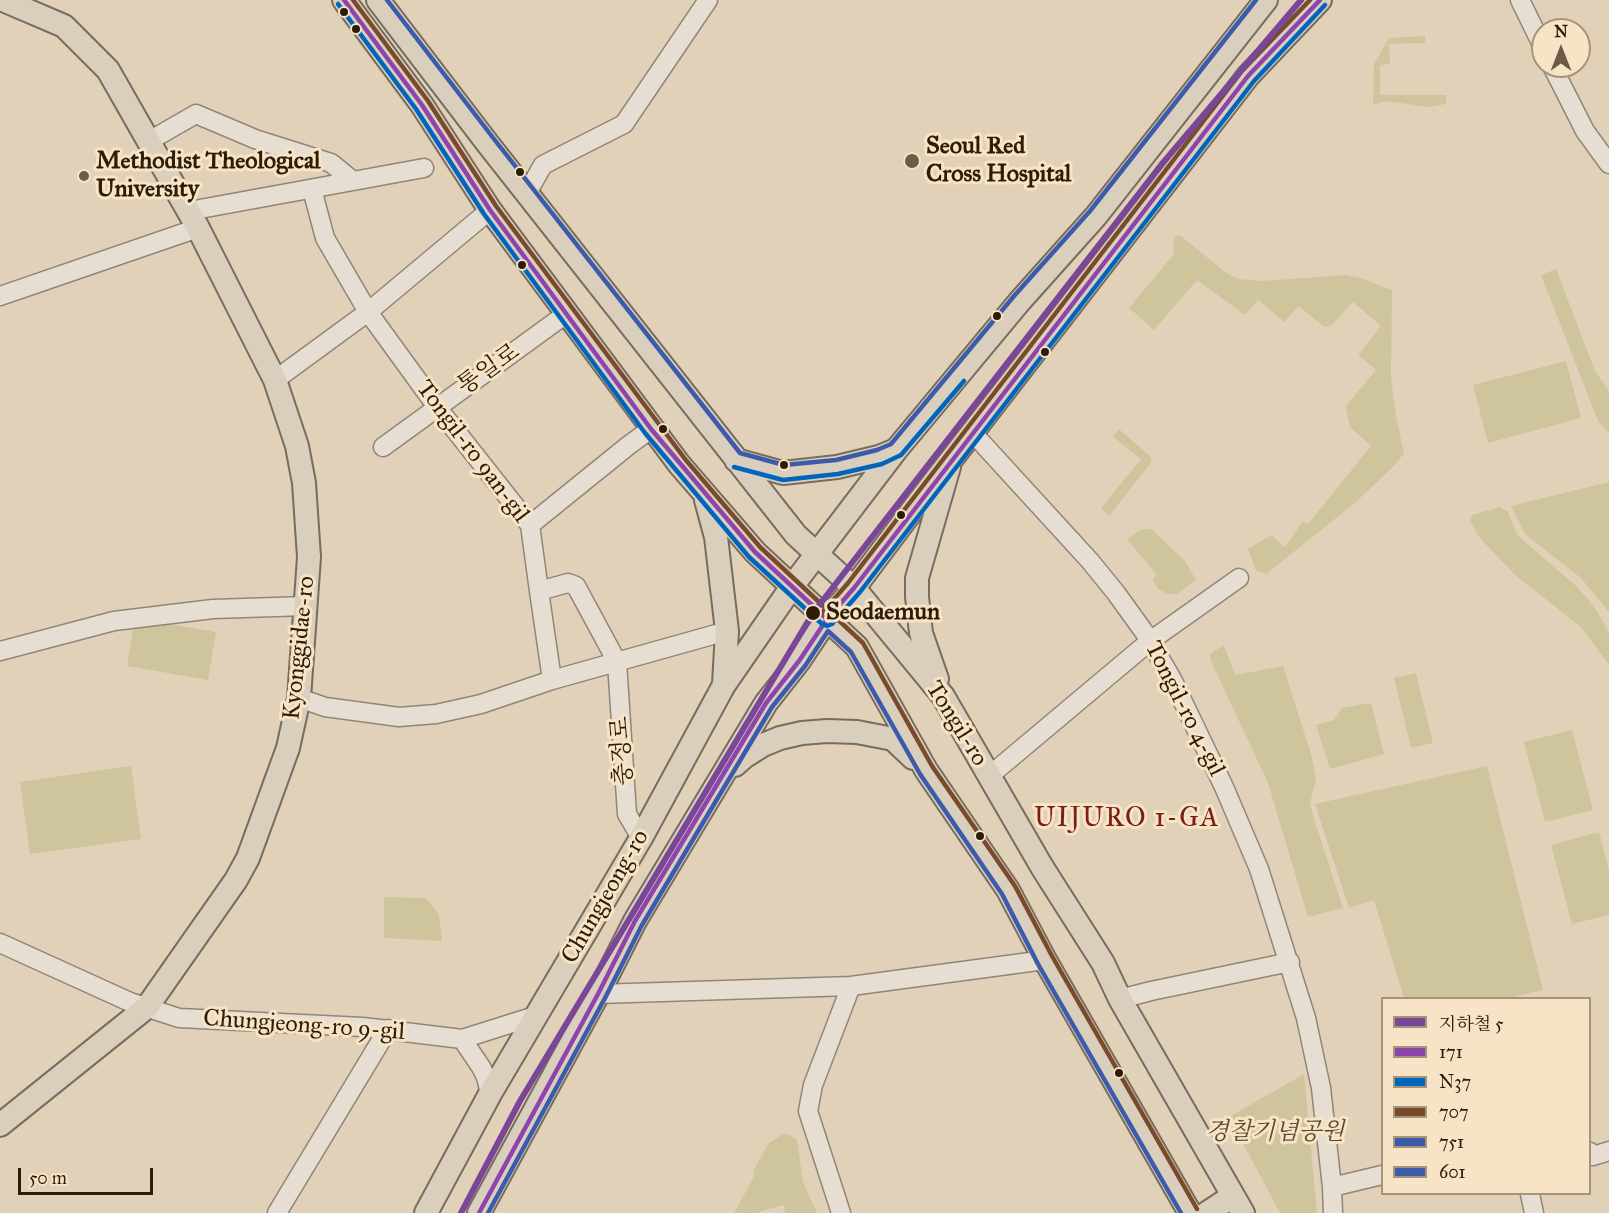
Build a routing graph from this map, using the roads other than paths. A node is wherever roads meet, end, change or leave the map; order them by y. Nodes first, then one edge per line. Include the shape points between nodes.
1 (3, 0) edge
2 (344, 0) edge
3 (378, 0) edge
4 (708, 0) edge
5 (1266, 0) edge
6 (1320, 0) edge
7 (1520, 0) edge
8 (1531, 22) edge
9 (1558, 78) edge
10 (149, 141) junction
11 (1609, 164) edge
12 (424, 168) dead end
13 (353, 181) junction
14 (312, 189) junction
15 (527, 193) junction
16 (490, 210) junction
17 (194, 220) junction
18 (0, 296) edge
19 (368, 312) junction
20 (566, 314) junction
21 (275, 380) junction
22 (437, 406) junction
23 (651, 429) junction
24 (972, 432) junction
25 (383, 447) dead end
26 (896, 450) junction
27 (736, 460) junction
28 (951, 460) junction
29 (705, 494) junction
30 (530, 525) junction
31 (818, 554) junction
32 (1239, 578) dead end
33 (792, 585) junction
34 (854, 588) junction
35 (539, 591) junction
36 (306, 606) junction
37 (827, 619) junction
38 (727, 631) junction
39 (1150, 641) junction
40 (0, 651) edge
41 (616, 662) junction
42 (552, 680) junction
43 (724, 685) junction
44 (943, 696) junction
45 (299, 698) junction
46 (926, 770) junction
47 (723, 777) junction
48 (988, 777) junction
49 (641, 838) junction
50 (0, 943) edge
51 (1045, 960) junction
52 (1290, 962) junction
53 (851, 986) junction
54 (598, 994) junction
55 (1120, 999) junction
56 (147, 1007) junction
57 (538, 1015) junction
58 (388, 1029) junction
59 (462, 1039) junction
60 (490, 1094) junction
61 (0, 1125) edge
62 (1609, 1151) edge
63 (1591, 1153) edge
64 (1381, 1175) edge
65 (1332, 1187) junction
66 (1530, 1195) edge
67 (1238, 1205) edge
68 (277, 1213) edge
69 (426, 1213) edge
70 (479, 1213) edge
71 (841, 1213) edge
72 (1190, 1213) edge
73 (1207, 1213) edge
74 (1333, 1213) edge
75 (1534, 1213) edge

1 - 10 main road, Kyonggidae-ro via 64,26 108,70
2 - 16 main road, Tongil-ro via 422,105
3 - 15 main road, Tongil-ro
4 - 15 street via 624,124 543,165
5 - 26 main road, Chungjeong-ro via 1096,216
6 - 24 main road, Chungjeong-ro via 1248,76
7 - 8 street
9 - 11 street via 1584,131
10 - 13 street via 196,114 255,139 331,163
10 - 17 main road, Kyonggidae-ro
12 - 13 street
13 - 14 street
14 - 17 street
14 - 19 street, Tongil-ro 9an-gil via 325,238
15 - 27 main road, Tongil-ro
16 - 19 street
16 - 20 main road, Tongil-ro
17 - 18 street
17 - 21 main road, Kyonggidae-ro
19 - 21 street
19 - 22 street, Tongil-ro 9an-gil
20 - 22 street, 통일로
20 - 23 main road, Tongil-ro
21 - 36 main road, Kyonggidae-ro via 297,446 304,483 309,557
22 - 25 street, 통일로
22 - 30 street, Tongil-ro 9an-gil
23 - 29 main road, Tongil-ro
23 - 30 street
24 - 28 main road, Chungjeong-ro
24 - 39 street, Tongil-ro 4-gil via 1090,561
26 - 27 main road via 837,467 783,472
26 - 31 main road, Chungjeong-ro
27 - 31 main road, Tongil-ro via 796,535
28 - 34 main road, Chungjeong-ro
28 - 44 main road via 917,584 921,633
29 - 33 main road, Tongil-ro via 755,552
29 - 38 main road via 716,537
30 - 35 street, Tongil-ro 9an-gil
31 - 33 main road, Chungjeong-ro
31 - 34 main road, Tongil-ro
32 - 39 street
33 - 37 main road, Tongil-ro
33 - 43 main road, Chungjeong-ro
34 - 37 main road, Chungjeong-ro
34 - 44 main road, Tongil-ro
35 - 41 street via 568,583 576,586
35 - 42 street, Tongil-ro 9an-gil
36 - 40 street via 213,609 114,621
36 - 45 main road, Kyonggidae-ro
37 - 46 main road, Tongil-ro via 857,647
37 - 47 main road, Chungjeong-ro via 766,703
38 - 41 street
38 - 43 main road
39 - 48 street
39 - 52 street, Tongil-ro 4-gil via 1224,787 1259,869
41 - 42 street
41 - 49 street, 충정로 via 627,814
42 - 45 street via 481,704 414,716 325,706
43 - 49 main road, Chungjeong-ro
44 - 48 main road, Tongil-ro
45 - 56 main road, Kyonggidae-ro via 288,748 248,858
46 - 47 main road via 893,739 827,731 802,733 763,745
46 - 51 main road, Tongil-ro via 1008,890
47 - 54 main road, Chungjeong-ro via 635,921
48 - 55 main road, Tongil-ro via 1103,963
49 - 57 main road, Chungjeong-ro
50 - 56 street, Chungjeong-ro 9-gil
51 - 53 street
51 - 72 main road, Tongil-ro
52 - 55 street
52 - 65 street, Tongil-ro 4-gil via 1321,1088
53 - 54 street
53 - 71 street via 813,1085 808,1111
54 - 70 main road, Chungjeong-ro
55 - 67 main road, Tongil-ro
56 - 58 street, Chungjeong-ro 9-gil via 179,1018
56 - 61 main road, Kyonggidae-ro
57 - 59 street
57 - 60 main road, Chungjeong-ro
58 - 59 street, Chungjeong-ro 9-gil
58 - 68 street
59 - 60 street via 481,1067
60 - 69 main road, Chungjeong-ro
62 - 63 street
64 - 65 street
65 - 74 street, Tongil-ro 4-gil
66 - 75 street
67 - 73 main road

